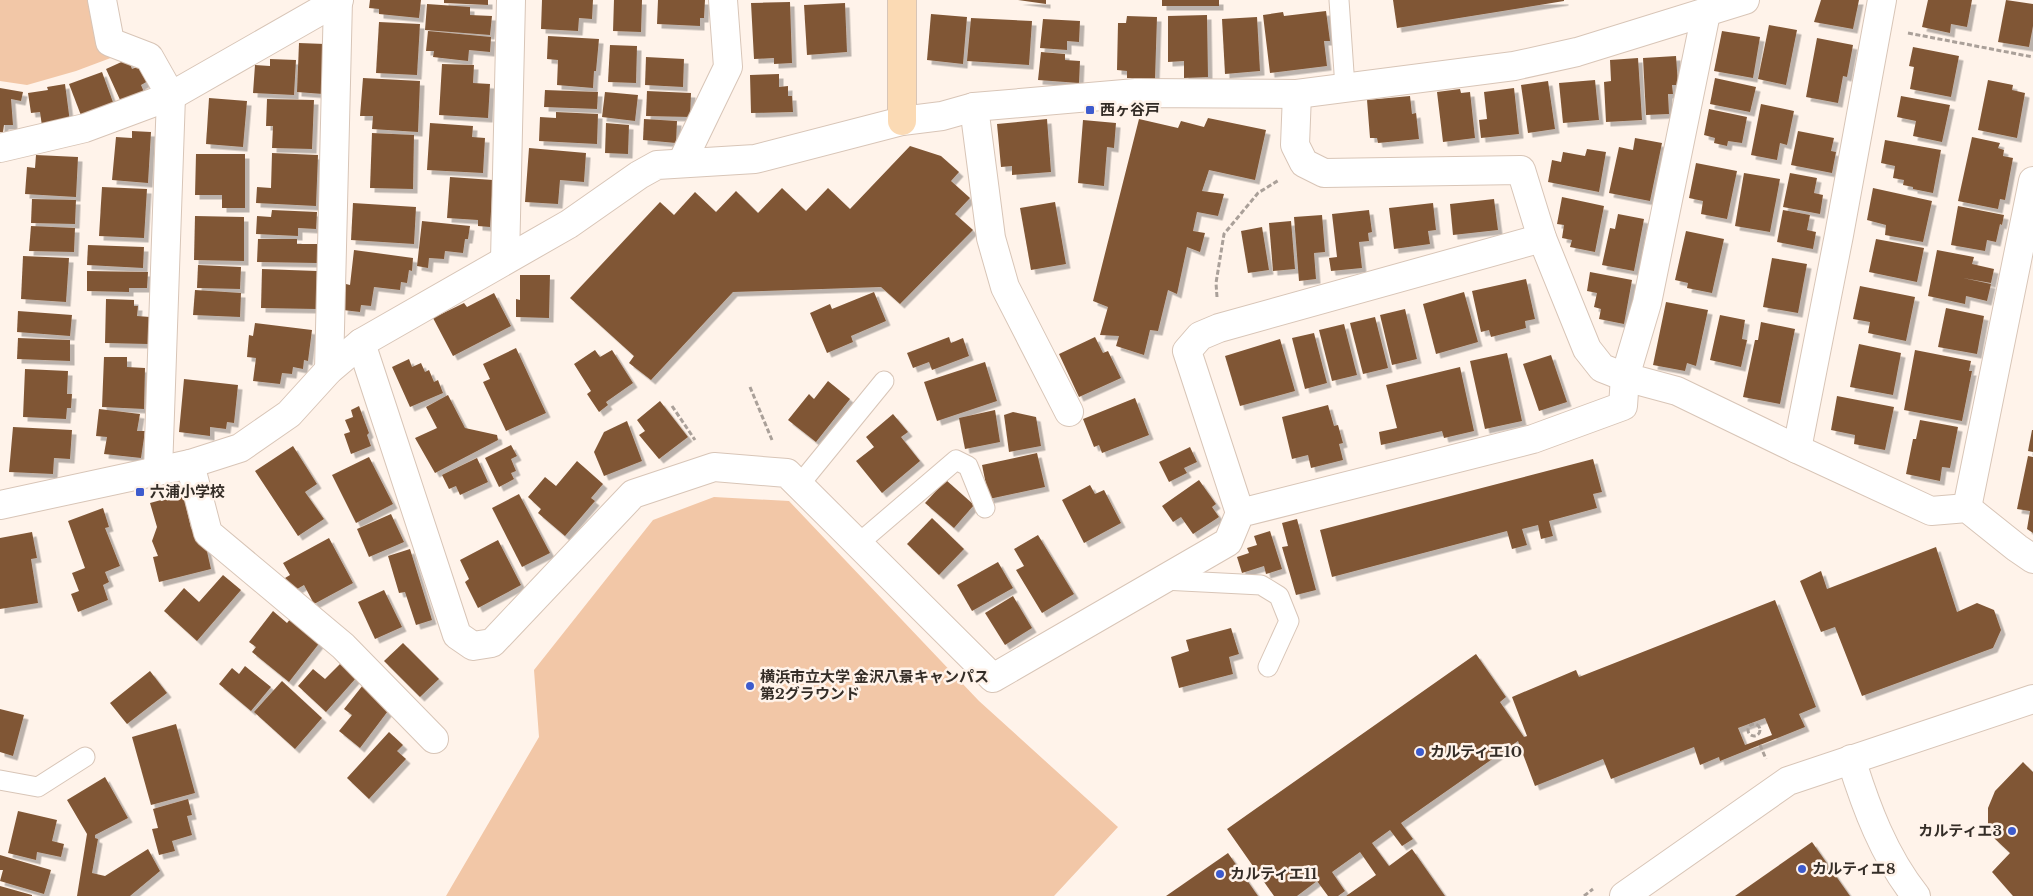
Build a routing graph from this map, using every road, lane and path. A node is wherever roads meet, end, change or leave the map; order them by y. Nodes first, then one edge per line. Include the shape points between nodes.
1 (102, 0) edge
2 (338, 0) edge
3 (511, 0) edge
4 (723, 0) edge
5 (902, 0) edge
6 (1339, 0) edge
7 (1745, 0) edge
8 (1882, 0) edge
9 (1706, 12) junction
10 (1902, 32) dead end
11 (2033, 57) edge
12 (1344, 87) junction
13 (1297, 94) junction
14 (171, 96) junction
15 (974, 107) junction
16 (902, 121) junction
17 (0, 148) edge
18 (682, 162) junction
19 (1304, 163) junction
20 (2033, 181) edge
21 (1542, 238) junction
22 (505, 260) junction
23 (1219, 328) junction
24 (361, 343) junction
25 (329, 370) junction
26 (1625, 377) junction
27 (884, 381) dead end
28 (750, 387) dead end
29 (672, 406) dead end
30 (1069, 412) dead end
31 (1796, 449) junction
32 (190, 464) junction
33 (714, 467) junction
34 (158, 472) junction
35 (794, 478) junction
36 (0, 505) edge
37 (985, 508) dead end
38 (1967, 508) junction
39 (1240, 513) junction
40 (859, 543) junction
41 (2033, 559) edge
42 (1161, 580) junction
43 (1268, 667) dead end
44 (2033, 698) edge
45 (1757, 738) joint
46 (434, 739) dead end
47 (85, 757) dead end
48 (1851, 759) junction
49 (0, 780) edge
50 (1910, 894) edge
51 (1624, 896) edge

1 - 14 street via 110,42 149,56
2 - 14 street
2 - 25 street
3 - 22 street
4 - 18 street via 728,67
5 - 16 street
6 - 12 lane
7 - 9 street
8 - 31 street
9 - 12 street via 1577,52 1514,66
9 - 26 street via 1647,303
10 - 11 path
12 - 13 street
13 - 15 street via 1136,93
13 - 19 street via 1295,145
14 - 17 street via 85,128
14 - 34 street
15 - 16 street via 942,116
15 - 30 street via 991,238 1006,287
16 - 18 street via 755,159
18 - 22 street via 657,165 639,174 570,224
19 - 21 street via 1324,173 1521,170
19 - 23 path via 1258,193 1224,234 1216,283
20 - 38 street
21 - 23 street
21 - 26 street via 1587,349 1602,368
22 - 24 street
23 - 39 street via 1200,336 1187,351
24 - 25 street
24 - 33 street via 457,635 472,646 492,643 633,494
25 - 32 street via 289,414 240,448
26 - 31 street via 1677,391
26 - 39 street via 1623,406 1533,439
27 - 35 lane
28 - 35 path
29 - 33 path
31 - 38 street via 1931,511
32 - 34 street
32 - 46 street via 208,533 344,646
33 - 35 street
34 - 36 street
35 - 40 street
37 - 40 lane via 968,466 956,460
38 - 41 street
39 - 42 street via 1228,542
40 - 42 street via 993,678
42 - 43 lane via 1261,585 1279,596 1289,621
44 - 48 street
45 - 45 path via 1748,732 1752,724 1760,728
47 - 49 lane via 38,787
48 - 50 street via 1863,798
48 - 51 street via 1788,781

